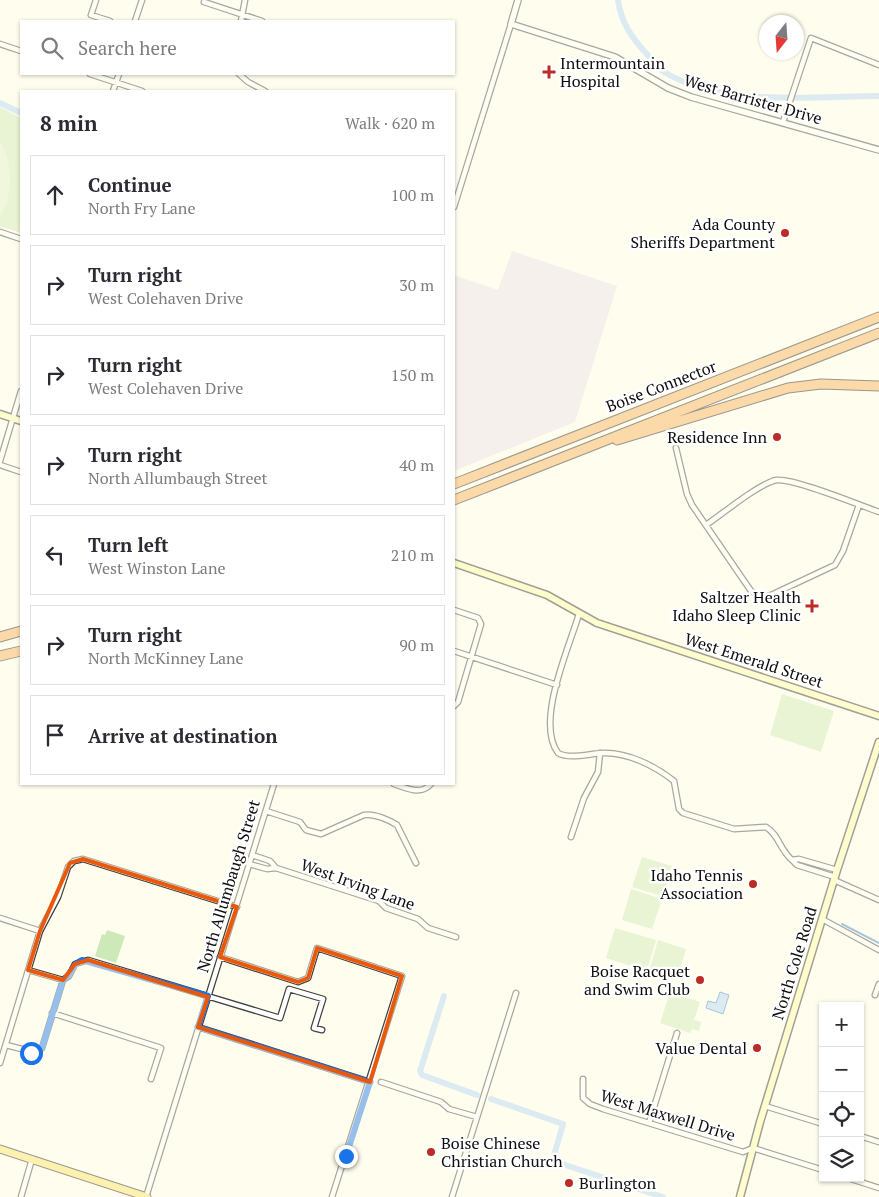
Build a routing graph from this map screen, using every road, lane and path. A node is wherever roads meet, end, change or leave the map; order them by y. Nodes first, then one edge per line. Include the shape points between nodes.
1 (96, 0) edge
2 (142, 0) edge
3 (245, 0) edge
4 (518, 0) edge
5 (204, 2) dead end
6 (242, 14) junction
7 (107, 20) edge
8 (135, 20) edge
9 (241, 20) edge
10 (259, 20) edge
11 (511, 24) junction
12 (0, 44) edge
13 (20, 51) edge
14 (879, 65) edge
15 (93, 75) edge
16 (119, 75) edge
17 (241, 75) edge
18 (116, 82) junction
19 (113, 90) edge
20 (139, 90) edge
21 (263, 90) edge
22 (783, 122) junction
23 (879, 150) edge
24 (455, 204) edge
25 (0, 232) edge
26 (20, 239) edge
27 (879, 317) edge
28 (879, 333) edge
29 (879, 386) edge
30 (20, 394) edge
31 (0, 414) edge
32 (13, 418) junction
33 (20, 421) edge
34 (676, 448) dead end
35 (564, 455) junction
36 (0, 463) edge
37 (20, 472) edge
38 (455, 484) edge
39 (455, 500) edge
40 (859, 505) junction
41 (879, 512) edge
42 (706, 525) junction
43 (455, 563) edge
44 (455, 610) edge
45 (579, 614) junction
46 (20, 631) edge
47 (0, 636) edge
48 (20, 651) edge
49 (455, 651) edge
50 (0, 656) edge
51 (472, 656) junction
52 (557, 685) junction
53 (455, 705) edge
54 (879, 716) edge
55 (879, 742) edge
56 (600, 753) junction
57 (274, 785) edge
58 (397, 785) edge
59 (430, 785) edge
60 (266, 811) junction
61 (571, 837) dead end
62 (252, 855) junction
63 (792, 860) junction
64 (416, 862) dead end
65 (249, 864) junction
66 (276, 868) junction
67 (837, 870) junction
68 (835, 878) junction
69 (879, 900) edge
70 (237, 907) junction
71 (0, 918) edge
72 (822, 919) junction
73 (40, 931) junction
74 (456, 937) dead end
75 (879, 950) edge
76 (220, 957) junction
77 (28, 970) junction
78 (63, 980) junction
79 (879, 984) edge
80 (516, 992) dead end
81 (208, 996) junction
82 (875, 996) dead end
83 (52, 1013) junction
84 (198, 1027) junction
85 (322, 1030) dead end
86 (677, 1033) dead end
87 (6, 1045) junction
88 (0, 1063) edge
89 (151, 1079) dead end
90 (583, 1079) dead end
91 (370, 1082) junction
92 (381, 1082) dead end
93 (765, 1106) junction
94 (476, 1117) junction
95 (649, 1123) junction
96 (819, 1123) edge
97 (863, 1137) edge
98 (879, 1142) edge
99 (0, 1148) edge
100 (753, 1148) junction
101 (32, 1159) junction
102 (819, 1169) edge
103 (860, 1182) edge
104 (879, 1188) edge
105 (739, 1196) edge
106 (21, 1197) edge
107 (146, 1197) edge
108 (332, 1197) edge
109 (452, 1197) edge

1 - 7 street via 91,14
2 - 8 street
3 - 6 street
4 - 11 street
5 - 6 street
6 - 9 street
6 - 10 street
11 - 22 street, West Barrister Drive via 615,57 668,88 691,97
11 - 24 street
12 - 13 street
14 - 22 street via 811,38
15 - 18 street
16 - 18 street
17 - 21 street
18 - 19 street
18 - 20 street
22 - 23 street, West Barrister Drive
25 - 26 street
27 - 38 highway, Boise Connector
28 - 35 highway, Boise Connector
29 - 35 highway via 820,384 788,388
30 - 32 street
31 - 32 main road
32 - 33 main road
32 - 36 street
34 - 42 street via 687,494
35 - 39 highway, Boise Connector
36 - 37 street
40 - 41 street
40 - 42 street via 792,482 776,480 762,486
40 - 42 street via 836,564 769,596 751,591
43 - 45 main road, West Emerald Street via 547,595
44 - 51 street via 478,618 481,624
45 - 52 street
45 - 54 main road, West Emerald Street via 612,628
46 - 47 highway
48 - 50 highway
49 - 51 street
51 - 52 street
51 - 53 street
52 - 56 street via 550,727 554,747 566,756
55 - 67 main road, North Cole Road
56 - 61 street via 598,772 584,798
56 - 63 street via 635,759 666,775 674,781 679,809 687,816 734,829 766,827
57 - 60 street, North Allumbaugh Street
58 - 59 street via 417,791
60 - 62 street, North Allumbaugh Street
60 - 64 street via 300,822 306,830 321,834 368,814 392,822 398,826
62 - 65 street, North Allumbaugh Street
62 - 66 street, West Irving Lane via 270,861
63 - 67 street
63 - 68 street via 797,865
65 - 66 street, West Irving Lane
65 - 70 street, North Allumbaugh Street
66 - 74 street, West Irving Lane via 379,901 386,908 418,919 428,928
67 - 68 main road, North Cole Road
68 - 69 street
68 - 72 main road, North Cole Road
70 - 73 street via 83,859 68,867 58,897
70 - 76 street, North Allumbaugh Street
71 - 73 street
72 - 75 street
72 - 93 main road, North Cole Road
73 - 77 street
76 - 81 street, North Allumbaugh Street
76 - 91 street via 298,982 308,978 317,948 402,976
77 - 78 street
77 - 87 street
78 - 81 street via 75,964 88,960
78 - 83 street
79 - 82 street
80 - 94 street
81 - 84 street, North Allumbaugh Street
81 - 85 street via 280,1018 289,989 323,999 314,1028
83 - 87 street via 42,1048 37,1053
83 - 89 street via 161,1048
84 - 91 street
84 - 107 street, North Allumbaugh Street
86 - 95 street
87 - 88 street
90 - 95 street, West Maxwell Drive via 583,1098 590,1104
91 - 108 street
92 - 94 street
93 - 96 street
93 - 100 main road, North Cole Road
94 - 109 street
95 - 100 street, West Maxwell Drive via 744,1152
97 - 98 street
99 - 101 main road
100 - 102 street, West Maxwell Drive
100 - 105 main road, North Cole Road
101 - 106 street
101 - 107 main road
103 - 104 street

